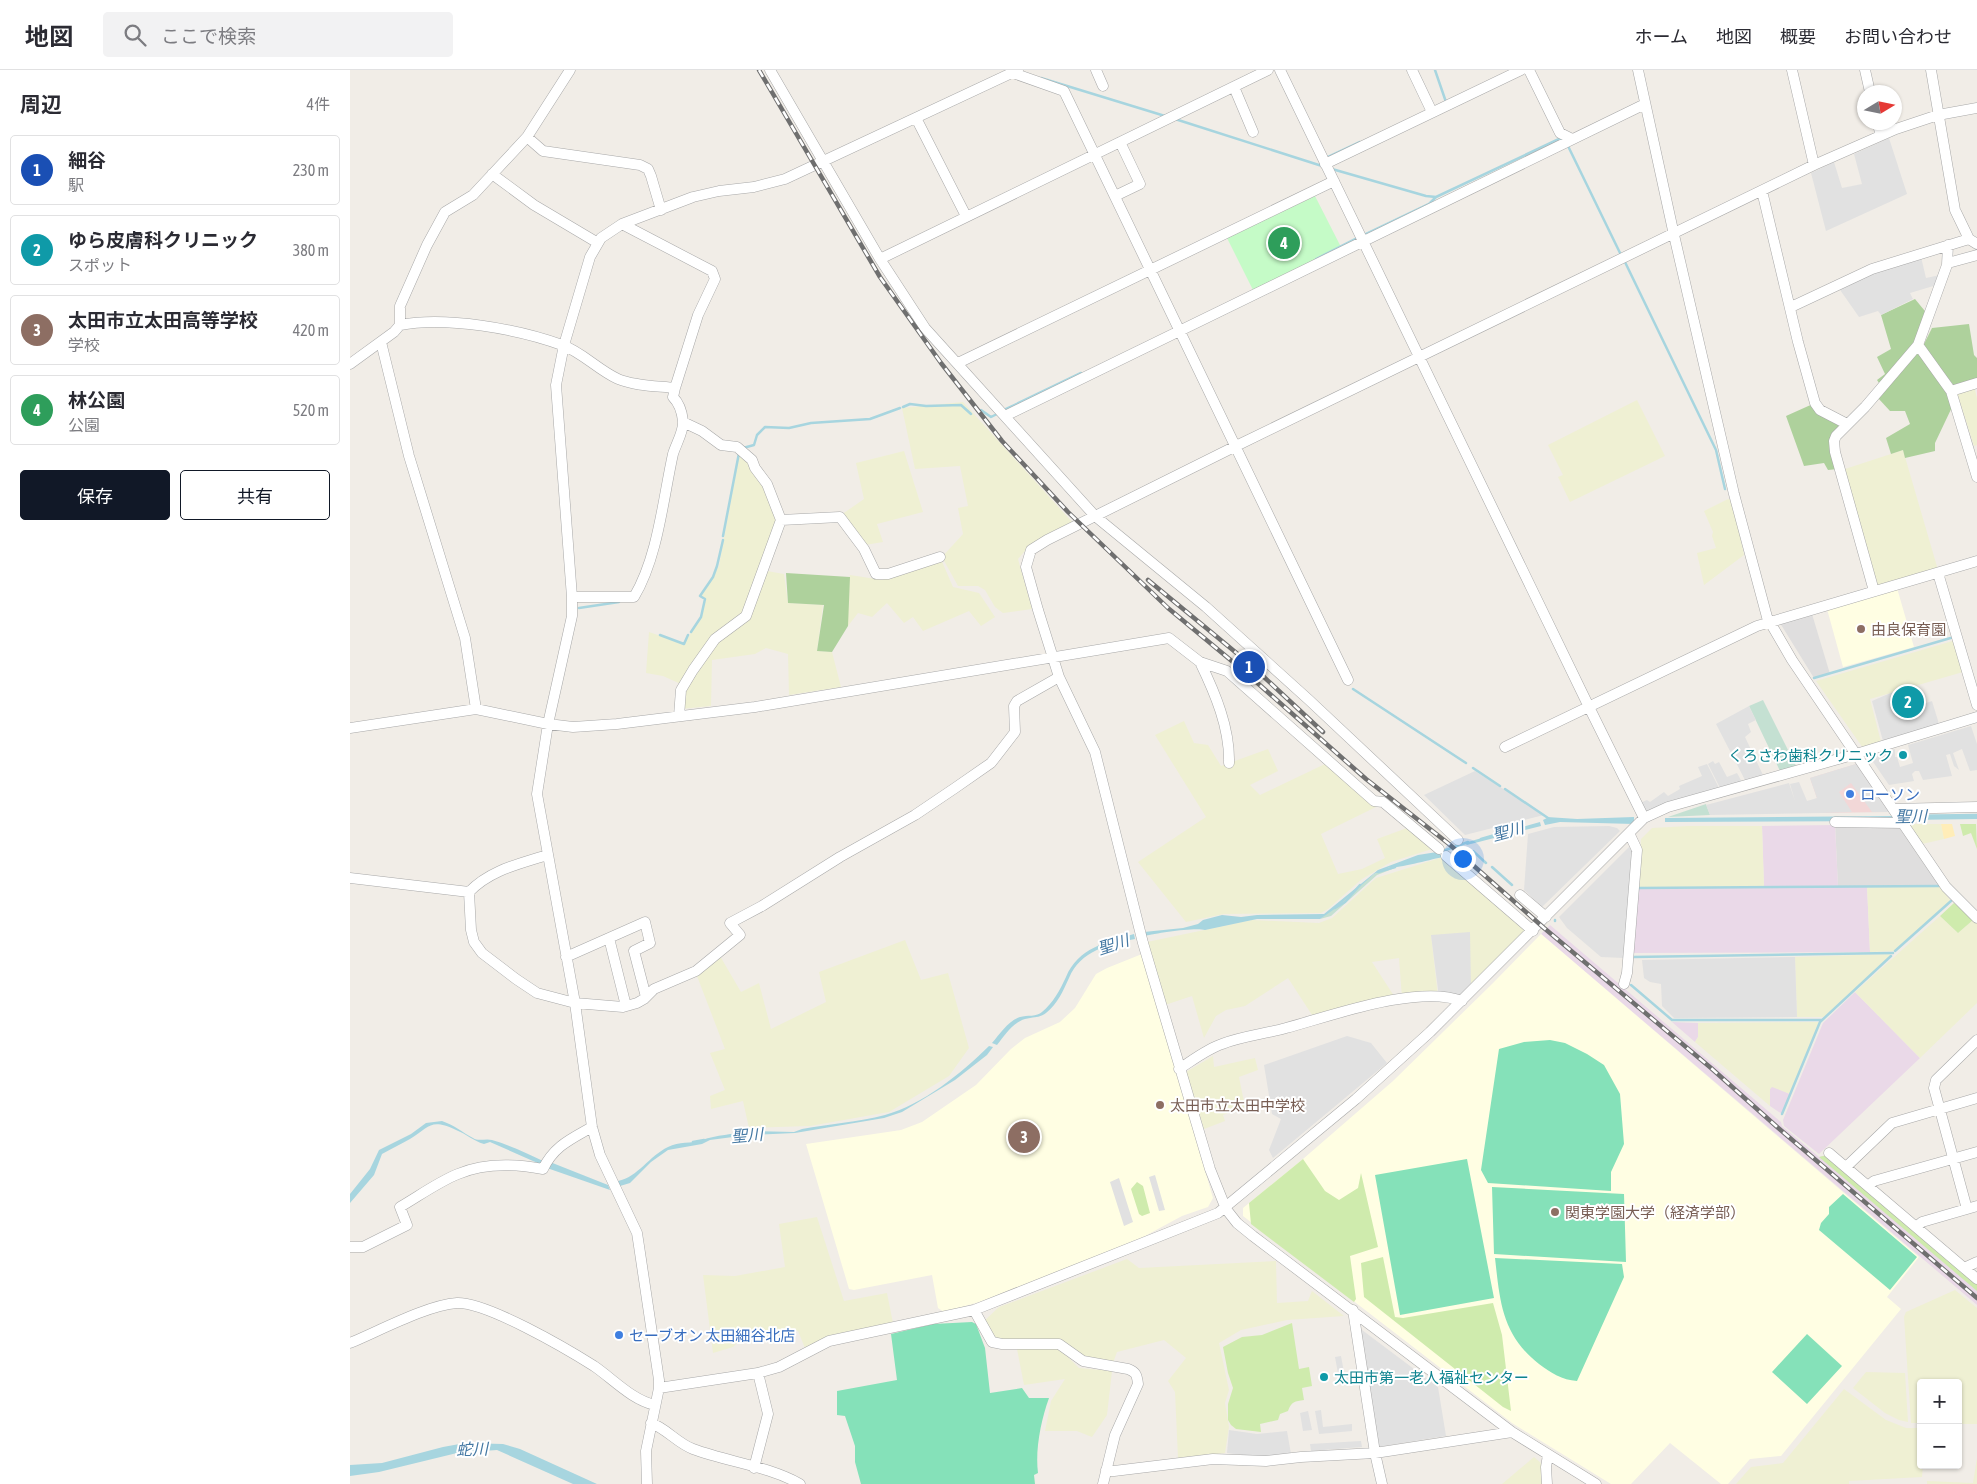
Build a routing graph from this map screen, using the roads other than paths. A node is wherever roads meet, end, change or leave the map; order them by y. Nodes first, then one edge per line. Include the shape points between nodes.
1 (570, 70) edge
2 (770, 70) edge
3 (1096, 70) edge
4 (1268, 70) edge
5 (1280, 70) edge
6 (1412, 70) edge
7 (1529, 70) edge
8 (1638, 70) edge
9 (1792, 70) edge
10 (1865, 70) edge
11 (1931, 70) edge
12 (1015, 71) edge
13 (1516, 71) edge
14 (1868, 85) edge
15 (1103, 86) dead end
16 (1234, 86) junction
17 (1645, 104) junction
18 (1977, 108) edge
19 (1432, 112) junction
20 (1938, 115) junction
21 (916, 118) junction
22 (1879, 130) edge
23 (1253, 132) dead end
24 (1881, 136) junction
25 (527, 137) junction
26 (1572, 139) junction
27 (1120, 142) junction
28 (1094, 154) junction
29 (823, 162) junction
30 (1325, 164) junction
31 (1814, 165) junction
32 (492, 174) junction
33 (1334, 182) junction
34 (1762, 191) junction
35 (1114, 196) junction
36 (660, 210) junction
37 (966, 216) junction
38 (622, 224) junction
39 (1674, 235) junction
40 (1363, 241) junction
41 (1973, 241) edge
42 (598, 243) junction
43 (1948, 245) junction
44 (1977, 255) edge
45 (880, 259) junction
46 (1948, 263) junction
47 (1151, 270) junction
48 (1791, 307) junction
49 (400, 325) junction
50 (1180, 331) junction
51 (380, 342) junction
52 (564, 345) junction
53 (1918, 345) junction
54 (1420, 358) junction
55 (350, 364) edge
56 (958, 364) junction
57 (1977, 382) edge
58 (675, 388) junction
59 (1951, 391) junction
60 (1005, 416) junction
61 (683, 422) junction
62 (1847, 424) junction
63 (1236, 446) junction
64 (1977, 477) edge
65 (1095, 516) junction
66 (781, 520) junction
67 (940, 557) dead end
68 (1977, 561) edge
69 (1938, 573) junction
70 (1874, 591) junction
71 (572, 597) junction
72 (1769, 622) junction
73 (1052, 657) junction
74 (1200, 662) junction
75 (1059, 677) junction
76 (1348, 680) dead end
77 (1977, 705) edge
78 (1589, 707) junction
79 (476, 709) junction
80 (678, 716) junction
81 (1977, 716) edge
82 (548, 724) junction
83 (350, 728) edge
84 (1505, 747) dead end
85 (1856, 754) junction
86 (1229, 763) dead end
87 (1977, 808) edge
88 (1899, 817) junction
89 (1644, 818) junction
90 (1835, 822) dead end
91 (1629, 833) junction
92 (1458, 840) dead end
93 (547, 855) junction
94 (350, 878) edge
95 (469, 892) junction
96 (1520, 896) dead end
97 (1546, 917) junction
98 (1977, 918) edge
99 (1533, 931) junction
100 (609, 938) junction
101 (566, 957) junction
102 (1624, 984) dead end
103 (646, 997) junction
104 (1462, 1001) junction
105 (575, 1003) junction
106 (626, 1006) junction
107 (1976, 1043) edge
108 (1179, 1069) junction
109 (1977, 1098) edge
110 (1939, 1109) junction
111 (592, 1127) junction
112 (1977, 1152) edge
113 (1829, 1153) dead end
114 (1953, 1159) junction
115 (1846, 1167) junction
116 (1868, 1186) junction
117 (1972, 1207) edge
118 (1226, 1209) junction
119 (1916, 1226) junction
120 (350, 1247) edge
121 (1977, 1262) edge
122 (1964, 1268) junction
123 (1977, 1279) edge
124 (974, 1310) junction
125 (1353, 1310) junction
126 (350, 1343) edge
127 (758, 1373) junction
128 (659, 1388) junction
129 (655, 1405) junction
130 (650, 1423) junction
131 (1512, 1432) junction
132 (1375, 1453) junction
133 (1548, 1455) junction
134 (754, 1468) junction
135 (1106, 1470) junction
136 (646, 1484) edge
137 (800, 1484) edge
138 (1103, 1484) edge
139 (1382, 1484) edge
140 (1548, 1484) edge
141 (1596, 1484) edge

1 - 25 street
2 - 29 street
3 - 15 street
4 - 16 street
5 - 30 street
6 - 19 street
7 - 26 street via 1560,133
8 - 17 street
9 - 31 street
10 - 14 street
11 - 20 street
12 - 21 street
12 - 28 street via 1064,91
13 - 19 street
16 - 23 street
16 - 27 street
17 - 26 street
17 - 39 street
18 - 20 street
19 - 30 street
20 - 24 street
20 - 41 street via 1955,210
21 - 29 street
21 - 37 street
22 - 24 street
24 - 31 street
25 - 32 street
25 - 36 street via 543,151 640,165 651,176
26 - 40 street
27 - 28 street
27 - 35 street via 1140,184
28 - 35 street
28 - 37 street
29 - 36 street via 785,179 693,197
29 - 45 street
30 - 33 street
31 - 34 street
32 - 42 street via 534,205
32 - 49 street via 473,195 445,212 400,306
33 - 40 street
33 - 47 street
34 - 39 street
34 - 48 street
35 - 47 street
36 - 38 street
37 - 45 street
38 - 42 street
38 - 58 street via 712,271 715,279 698,315
39 - 54 street
39 - 72 street via 1734,494
40 - 50 street
40 - 54 street
41 - 43 street
42 - 52 street via 590,257
43 - 46 street
43 - 48 street via 1872,270
44 - 46 street
45 - 56 street via 925,328
46 - 53 street
47 - 50 street
47 - 56 street
48 - 62 street via 1815,403 1820,410
49 - 51 street
49 - 52 street via 434,321 470,324
50 - 60 street
50 - 63 street
51 - 55 street
51 - 79 street via 409,456 465,638
52 - 58 street via 618,379
52 - 71 street via 556,385
53 - 59 street
53 - 62 street
54 - 63 street
54 - 78 street
56 - 60 street
57 - 59 street
58 - 61 street via 673,397 678,402
59 - 64 street
60 - 65 street
61 - 66 street via 720,445 737,447 752,460 767,484
61 - 71 street via 659,528 642,585 634,597
62 - 70 street via 1834,441 1835,452
63 - 65 street
63 - 76 street
65 - 73 street via 1031,550 1026,567
65 - 92 street via 1220,620
66 - 67 street via 840,517 864,549 876,574 888,574
66 - 80 street via 746,616 715,639 692,670 680,690
68 - 69 street
69 - 70 street
69 - 77 street
70 - 72 street
71 - 82 street via 572,616
72 - 78 street
72 - 85 street
73 - 74 street via 1169,638
73 - 75 street
73 - 80 street via 755,707
74 - 86 street via 1216,694 1229,749
74 - 99 street via 1226,671 1374,801 1383,802
75 - 103 street via 1017,701 1014,706 1015,732 990,763 915,815 730,923 740,936 696,971 654,989
75 - 108 street via 1095,752
78 - 84 street
78 - 89 street
79 - 82 street
79 - 83 street
80 - 82 street via 573,727
81 - 85 street
82 - 93 street via 537,794
85 - 88 street
85 - 89 street via 1668,807
87 - 88 street
88 - 90 street
88 - 98 street via 1946,887
89 - 91 street
91 - 97 street
91 - 102 street via 1637,850
93 - 95 street via 491,874
93 - 101 street
94 - 95 street
95 - 105 street via 471,930 482,953 537,993
96 - 97 street
97 - 99 street
99 - 104 street
100 - 101 street
100 - 103 street via 645,922 650,943 634,951
100 - 106 street
101 - 105 street
103 - 106 street
104 - 108 street via 1448,997 1405,997 1377,1003 1223,1044
104 - 118 street via 1388,1070
105 - 106 street
105 - 111 street
107 - 110 street via 1936,1080 1934,1088
108 - 118 street
109 - 110 street
110 - 114 street
110 - 115 street via 1892,1124
111 - 120 street via 562,1144 549,1156 543,1169 520,1165 495,1166 458,1174 400,1207 407,1225 363,1247
111 - 128 street via 600,1154 637,1233
112 - 114 street
113 - 115 street
114 - 116 street via 1874,1181
114 - 117 street
115 - 116 street
116 - 119 street
117 - 119 street
118 - 124 street
118 - 125 street via 1248,1231
119 - 122 street
121 - 122 street
122 - 123 street
124 - 127 street via 829,1340 779,1367
124 - 135 street via 992,1342 1059,1344 1083,1361 1128,1369 1138,1376 1138,1384 1115,1435
125 - 131 street
125 - 132 street
126 - 129 street via 439,1306 458,1303 490,1312 571,1352 642,1401
127 - 128 street
127 - 134 street via 768,1414
128 - 129 street
129 - 130 street
130 - 134 street via 687,1447
130 - 136 street
131 - 132 street
131 - 133 street
132 - 135 street via 1266,1461 1213,1459
132 - 139 street
133 - 140 street
133 - 141 street
134 - 137 street via 780,1474
135 - 138 street

